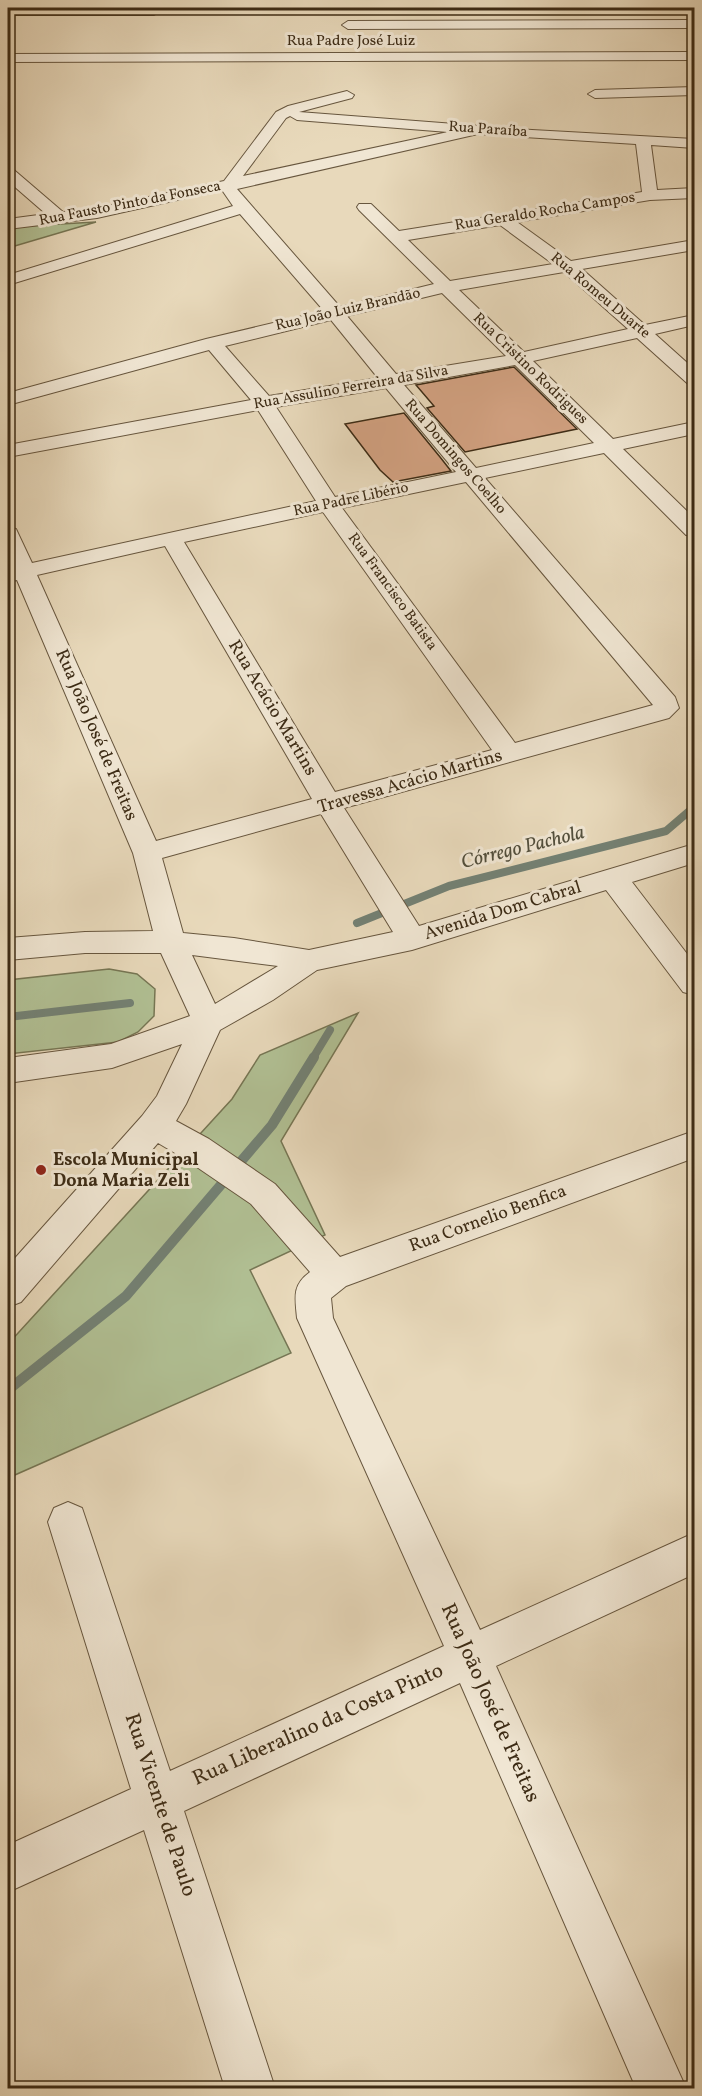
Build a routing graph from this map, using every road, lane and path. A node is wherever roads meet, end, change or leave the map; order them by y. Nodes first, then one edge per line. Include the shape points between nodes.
1 (345, 8) edge
2 (528, 8) edge
3 (10, 11) edge
4 (154, 13) edge
5 (694, 24) edge
6 (150, 40) dead end
7 (537, 40) junction
8 (349, 52) junction
9 (694, 56) edge
10 (8, 58) edge
11 (148, 59) junction
12 (694, 91) edge
13 (595, 94) dead end
14 (347, 95) junction
15 (281, 115) junction
16 (354, 120) junction
17 (478, 130) junction
18 (643, 140) junction
19 (694, 143) edge
20 (8, 173) edge
21 (231, 183) junction
22 (694, 193) edge
23 (650, 195) junction
24 (146, 197) junction
25 (46, 205) junction
26 (365, 207) dead end
27 (243, 208) junction
28 (8, 213) edge
29 (501, 218) junction
30 (61, 219) junction
31 (8, 224) edge
32 (396, 237) junction
33 (694, 246) edge
34 (570, 268) junction
35 (8, 280) edge
36 (445, 287) junction
37 (334, 312) junction
38 (694, 320) edge
39 (642, 331) junction
40 (213, 343) junction
41 (519, 359) junction
42 (694, 379) edge
43 (390, 382) junction
44 (8, 399) edge
45 (264, 402) junction
46 (694, 428) edge
47 (611, 446) junction
48 (8, 451) edge
49 (471, 474) junction
50 (329, 505) junction
51 (694, 530) edge
52 (8, 534) edge
53 (171, 538) junction
54 (16, 573) edge
55 (666, 703) joint
56 (509, 754) junction
57 (329, 805) junction
58 (147, 853) junction
59 (694, 853) edge
60 (612, 876) junction
61 (407, 931) junction
62 (170, 941) junction
63 (8, 949) edge
64 (309, 961) junction
65 (694, 984) edge
66 (208, 1022) junction
67 (8, 1070) edge
68 (154, 1125) junction
69 (694, 1144) edge
70 (333, 1275) junction
71 (8, 1291) edge
72 (315, 1318) joint
73 (68, 1522) dead end
74 (694, 1554) edge
75 (470, 1656) junction
76 (159, 1798) junction
77 (8, 1869) edge
78 (250, 2088) edge
79 (661, 2088) edge

1 - 8 street
2 - 7 street
3 - 4 street
5 - 7 street
6 - 11 street
7 - 8 street, Rua Padre José Luiz
7 - 8 street
7 - 9 street, Rua Padre José Luiz
8 - 11 street, Rua Padre José Luiz
8 - 14 street
10 - 11 street, Rua Padre José Luiz
12 - 13 street
14 - 15 street
14 - 16 street
15 - 16 street, Rua Paraíba
15 - 21 street
16 - 17 street, Rua Paraíba
17 - 18 street, Rua Paraíba
17 - 21 street, Rua Fausto Pinto da Fonseca
18 - 19 street, Rua Paraíba
18 - 23 street
20 - 25 street
21 - 24 street, Rua Fausto Pinto da Fonseca
21 - 27 street, Rua Domingos Coelho via 230,189
22 - 23 street, Rua Geraldo Rocha Campos
23 - 29 street, Rua Geraldo Rocha Campos
24 - 25 street, Rua Fausto Pinto da Fonseca
24 - 30 street, Rua Fausto Pinto da Fonseca
25 - 28 street, Rua Fausto Pinto da Fonseca
25 - 30 street
26 - 32 street, Rua Cristino Rodrigues
27 - 35 street
27 - 37 street, Rua Domingos Coelho
29 - 32 street, Rua Geraldo Rocha Campos
29 - 34 street, Rua Romeu Duarte
30 - 31 street, Rua Fausto Pinto da Fonseca
32 - 36 street, Rua Cristino Rodrigues
33 - 34 street, Rua João Luiz Brandão
34 - 36 street, Rua João Luiz Brandão
34 - 39 street, Rua Romeu Duarte
36 - 37 street, Rua João Luiz Brandão
36 - 41 street, Rua Cristino Rodrigues
37 - 40 street, Rua João Luiz Brandão
37 - 43 street, Rua Domingos Coelho
38 - 39 street, Rua Assulino Ferreira da Silva
39 - 41 street, Rua Assulino Ferreira da Silva
39 - 42 street, Rua Romeu Duarte
40 - 44 street, Rua João Luiz Brandão
40 - 45 street, Rua Francisco Batista
41 - 43 street, Rua Assulino Ferreira da Silva
41 - 47 street, Rua Cristino Rodrigues
43 - 45 street, Rua Assulino Ferreira da Silva
43 - 49 street, Rua Domingos Coelho
45 - 48 street, Rua Assulino Ferreira da Silva
45 - 50 street, Rua Francisco Batista
46 - 47 street, Rua Padre Libério
47 - 49 street, Rua Padre Libério
47 - 51 street, Rua Cristino Rodrigues
49 - 50 street, Rua Padre Libério
49 - 55 street, Rua Domingos Coelho
50 - 53 street, Rua Padre Libério
50 - 56 street, Rua Francisco Batista
52 - 54 street, Rua João José de Freitas
53 - 54 street, Rua Padre Libério
53 - 57 street, Rua Acácio Martins
54 - 58 street, Rua João José de Freitas
55 - 56 street, Travessa Acácio Martins via 660,712
56 - 57 street, Travessa Acácio Martins
57 - 58 street, Travessa Acácio Martins
57 - 61 street, Rua Acácio Martins
58 - 62 street, Rua João José de Freitas
59 - 60 street, Avenida Dom Cabral
60 - 61 street, Avenida Dom Cabral
60 - 65 street
61 - 64 street, Avenida Dom Cabral
62 - 63 street via 108,941
62 - 64 street
62 - 66 street, Rua João José de Freitas
64 - 66 street
66 - 67 street via 112,1056
66 - 68 street via 170,1104
68 - 70 street via 263,1194
68 - 71 street
69 - 70 street, Rua Cornelio Benfica
70 - 72 street, Rua Cornelio Benfica via 312,1291
72 - 75 street, Rua João José de Freitas
73 - 76 street, Rua Vicente de Paulo
74 - 75 street, Rua Liberalino da Costa Pinto
75 - 76 street, Rua Liberalino da Costa Pinto
75 - 79 street, Rua João José de Freitas
76 - 77 street, Rua Liberalino da Costa Pinto
76 - 78 street, Rua Vicente de Paulo

